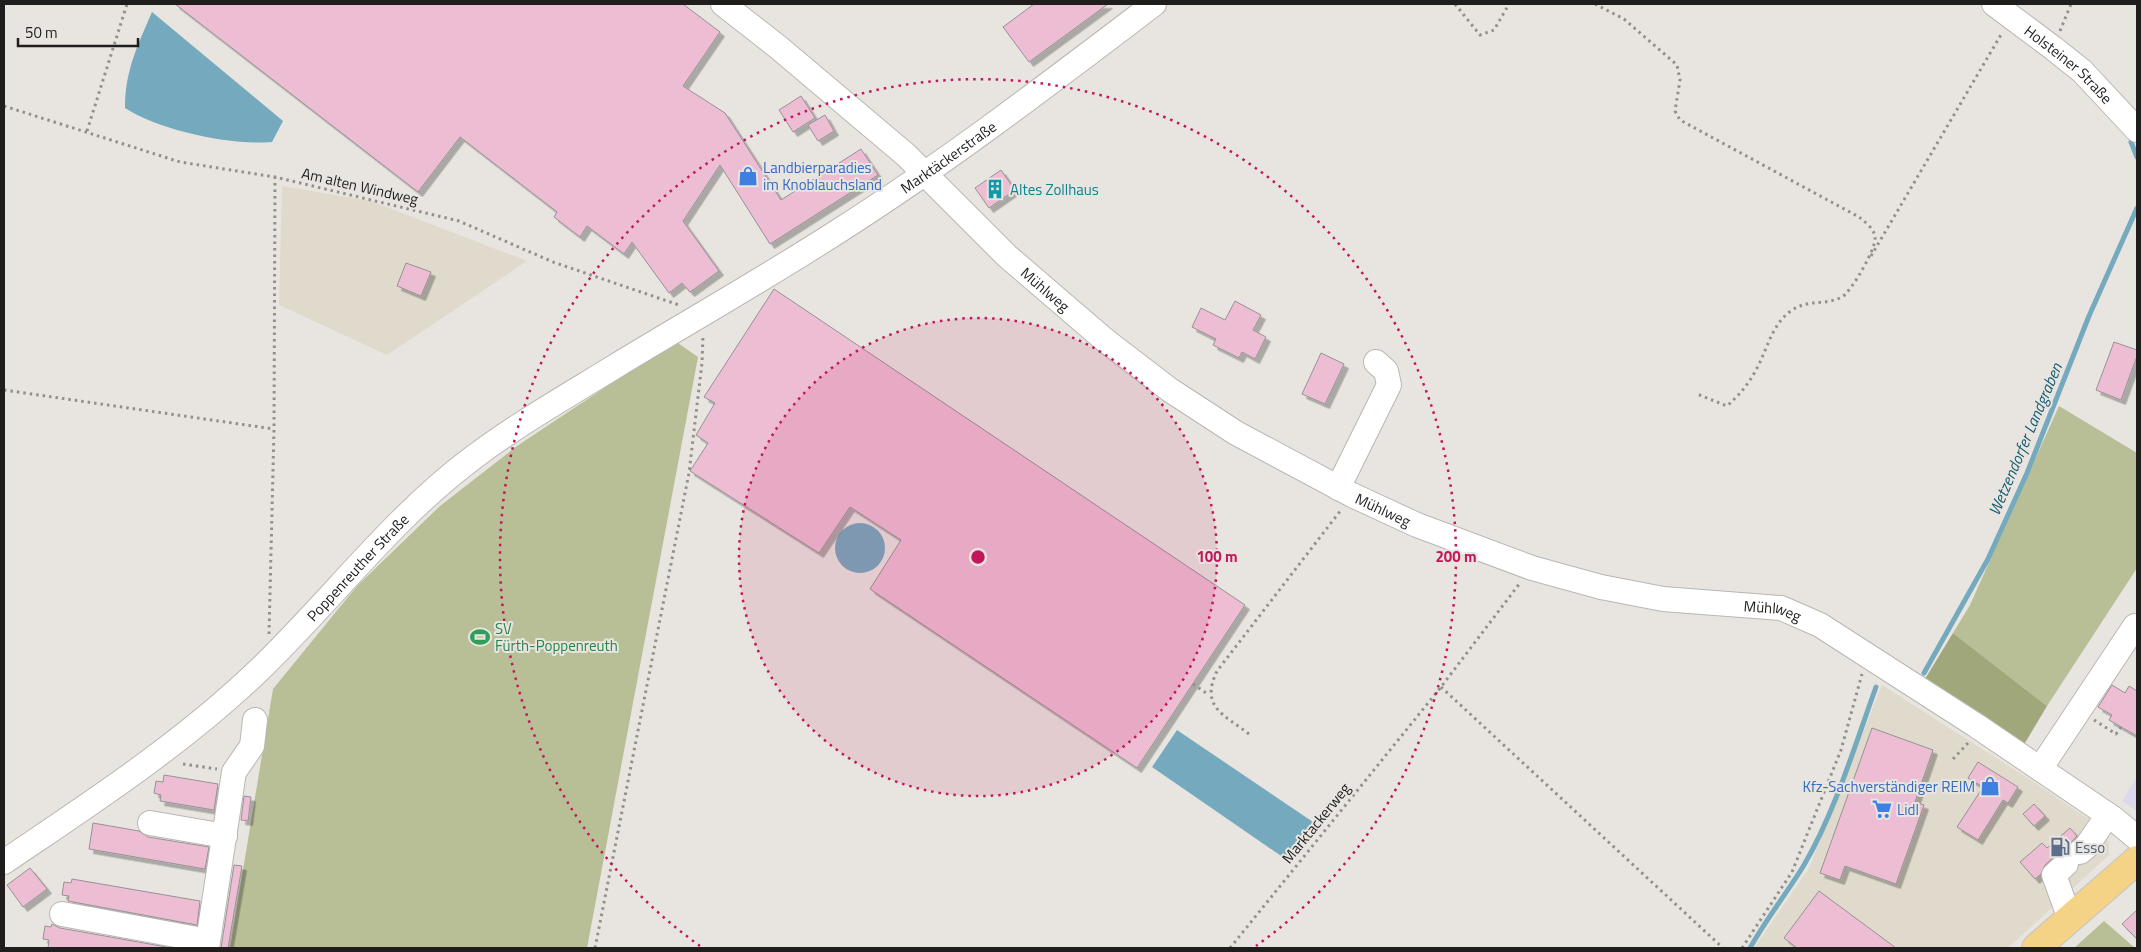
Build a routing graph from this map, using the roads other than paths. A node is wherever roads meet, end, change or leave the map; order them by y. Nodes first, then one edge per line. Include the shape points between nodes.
1 (723, 4) edge
2 (1154, 4) edge
3 (2003, 10) edge
4 (2137, 130) edge
5 (926, 173) junction
6 (731, 297) joint
7 (1376, 362) dead end
8 (1345, 492) junction
9 (2137, 628) edge
10 (255, 720) dead end
11 (2040, 769) junction
12 (2108, 815) junction
13 (150, 823) dead end
14 (225, 836) junction
15 (2137, 838) edge
16 (2137, 860) edge
17 (4, 862) edge
18 (62, 914) dead end
19 (2070, 919) junction
20 (208, 945) edge
21 (2036, 948) edge

1 - 5 street, Mühlweg
2 - 5 street, Marktäckerstraße
3 - 4 street, Holsteiner Straße via 2053,48 2107,96
5 - 6 street, Marktäckerstraße
5 - 8 street, Mühlweg via 1007,256 1170,390 1236,433
6 - 17 street, Poppenreuther Straße via 546,408 460,468 383,538 274,655 232,694 184,735
7 - 8 street via 1386,371 1389,385
8 - 11 street, Mühlweg via 1417,525 1532,568 1601,587 1663,599 1781,608 1820,625
9 - 11 street via 2135,626
10 - 14 street via 252,746 234,772
11 - 12 street, Mühlweg
12 - 15 street, Mühlweg
12 - 19 street via 2086,847 2054,875
13 - 14 street
14 - 20 street
16 - 19 main road
18 - 20 street
19 - 21 main road

